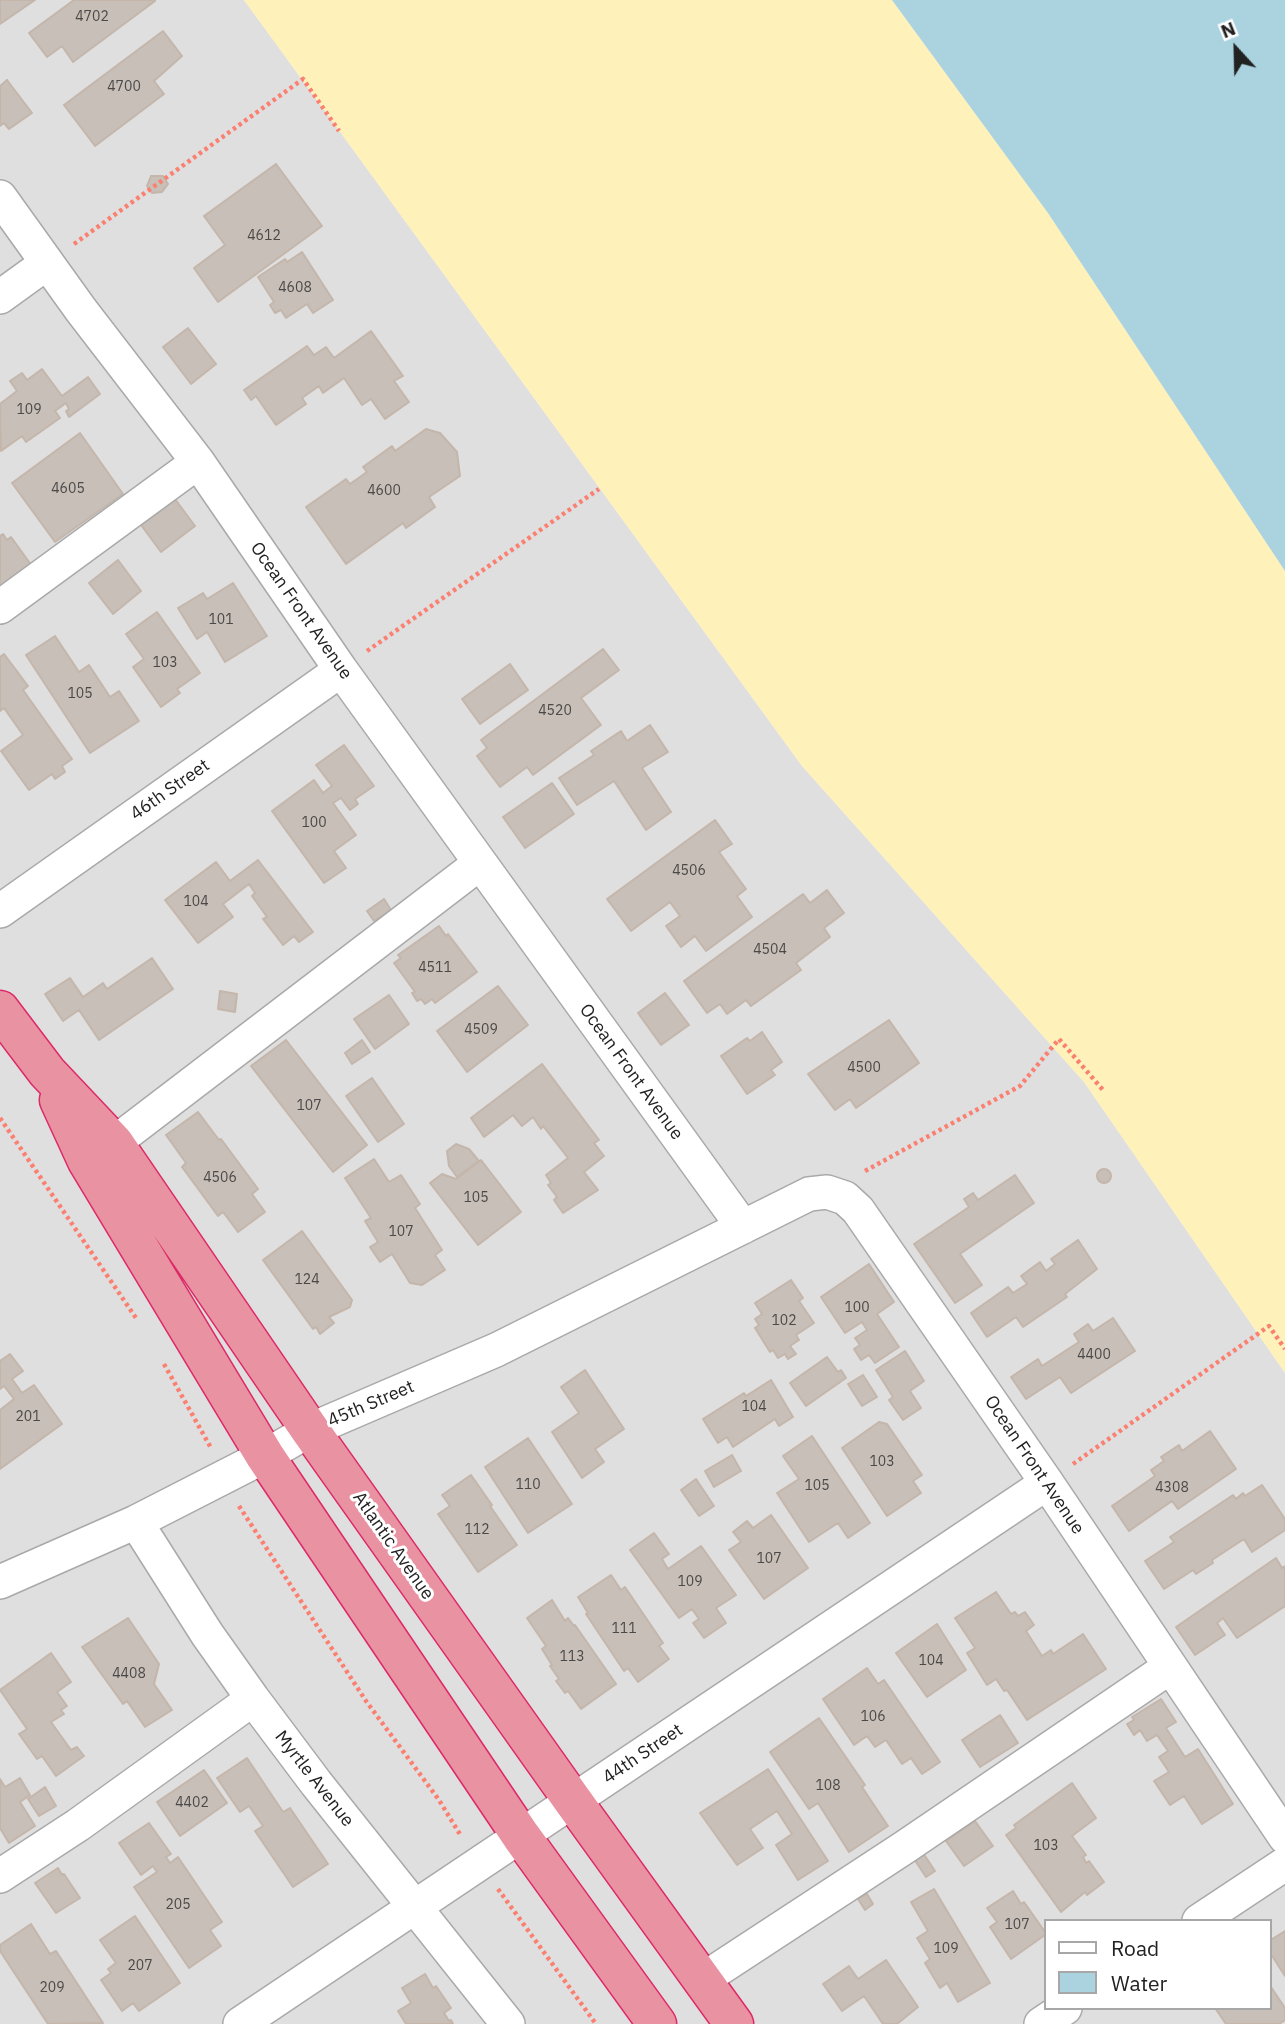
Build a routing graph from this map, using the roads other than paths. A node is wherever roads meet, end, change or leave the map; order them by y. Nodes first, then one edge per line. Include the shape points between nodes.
1 (0, 197) edge
2 (47, 263) junction
3 (0, 297) edge
4 (198, 462) junction
5 (0, 607) edge
6 (341, 670) junction
7 (479, 864) junction
8 (0, 911) edge
9 (0, 1010) edge
10 (47, 1072) junction
11 (114, 1143) junction
12 (743, 1227) junction
13 (310, 1430) junction
14 (265, 1456) junction
15 (1047, 1483) junction
16 (136, 1522) junction
17 (0, 1582) edge
18 (1170, 1667) junction
19 (253, 1699) junction
20 (573, 1801) junction
21 (521, 1836) junction
22 (1285, 1837) edge
23 (1285, 1864) edge
24 (0, 1876) edge
25 (416, 1907) junction
26 (1202, 1919) edge
27 (702, 1980) junction
28 (1062, 2010) edge
29 (240, 2024) edge
30 (509, 2024) edge
31 (657, 2024) edge
32 (734, 2024) edge
33 (1041, 2024) edge

1 - 2 street, Ocean Front Avenue
2 - 3 street
2 - 4 street, Ocean Front Avenue
4 - 5 street
4 - 6 street, Ocean Front Avenue
6 - 7 street, Ocean Front Avenue
6 - 8 street, 46th Street
7 - 11 street
7 - 12 street, Ocean Front Avenue
9 - 10 highway, Atlantic Avenue
10 - 11 highway, Atlantic Avenue
10 - 14 highway, Atlantic Avenue via 87,1161
11 - 13 highway, Atlantic Avenue
12 - 13 street, 45th Street via 496,1350
12 - 15 street, Ocean Front Avenue via 809,1194 827,1192 845,1198 858,1210
13 - 14 street, 45th Street
13 - 20 highway, Atlantic Avenue
14 - 16 street, 45th Street
14 - 21 highway, Atlantic Avenue
15 - 18 street, Ocean Front Avenue
15 - 20 street, 44th Street
16 - 17 street, 45th Street
16 - 19 street, Myrtle Avenue
18 - 22 street, Ocean Front Avenue
18 - 27 street
19 - 24 street
19 - 25 street, Myrtle Avenue
20 - 21 street, 44th Street
20 - 27 highway, Atlantic Avenue
21 - 25 street, 44th Street
21 - 31 highway, Atlantic Avenue
23 - 26 street
25 - 29 street, 44th Street
25 - 30 street, Myrtle Avenue
27 - 32 highway, Atlantic Avenue
28 - 33 street

